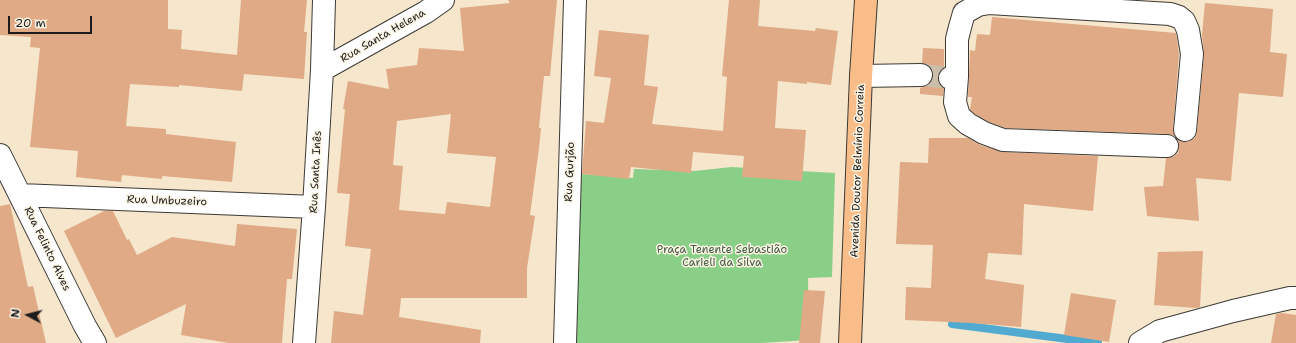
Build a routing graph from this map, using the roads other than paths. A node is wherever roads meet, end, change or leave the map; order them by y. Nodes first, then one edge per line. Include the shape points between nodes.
1 (324, 0) edge
2 (443, 0) edge
3 (575, 0) edge
4 (866, 0) edge
5 (322, 70) junction
6 (921, 75) tunnel mouth
7 (861, 76) junction
8 (1185, 130) dead end
9 (1167, 146) dead end
10 (0, 155) edge
11 (20, 195) junction
12 (314, 207) junction
13 (1296, 298) edge
14 (95, 343) edge
15 (304, 343) edge
16 (565, 343) edge
17 (850, 343) edge
18 (1140, 343) edge

1 - 5 street, Rua Santa Inês
2 - 5 street, Rua Santa Helena
3 - 16 street, Rua Gurjão
4 - 7 main road, Avenida Doutor Belmínio Correia
5 - 12 street, Rua Santa Inês
6 - 7 street
7 - 17 main road, Avenida Doutor Belmínio Correia
8 - 9 street via 1192,54 1188,30 1179,18 1170,14 989,3 978,5 964,13 954,77 955,102 959,116 968,124 1003,140
10 - 11 street, Rua Felinto Alves
11 - 12 street, Rua Umbuzeiro
11 - 14 street, Rua Felinto Alves
12 - 15 street, Rua Santa Inês
13 - 18 street via 1233,311 1160,331

